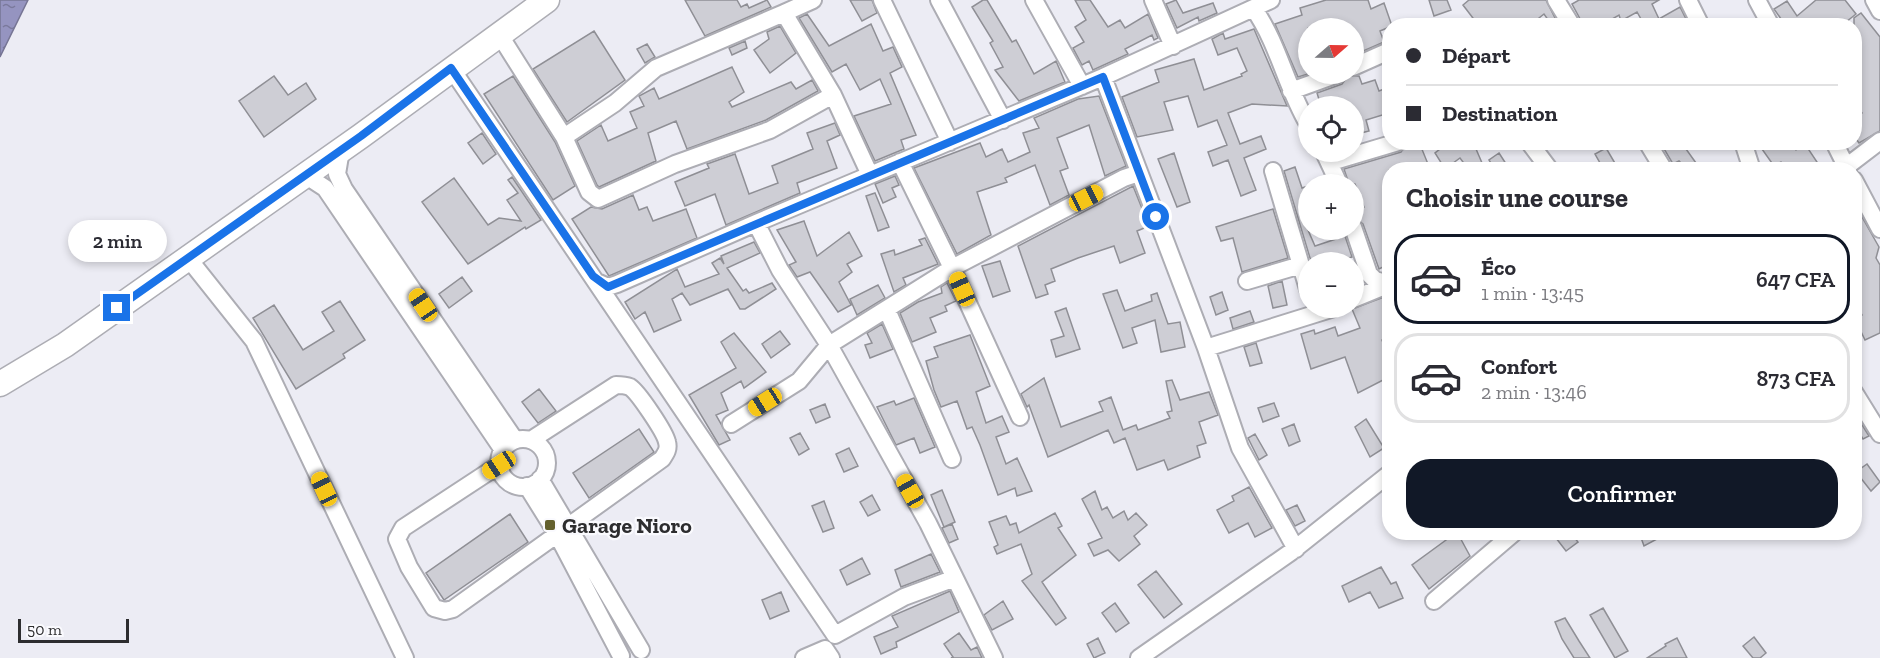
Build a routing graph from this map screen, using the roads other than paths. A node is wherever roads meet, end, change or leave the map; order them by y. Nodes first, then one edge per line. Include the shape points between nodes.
1 (546, 0) edge
2 (813, 0) edge
3 (882, 0) edge
4 (939, 0) edge
5 (1035, 0) edge
6 (1153, 0) edge
7 (1271, 0) edge
8 (1557, 0) edge
9 (1688, 0) edge
10 (1757, 0) edge
11 (1874, 0) edge
12 (1254, 9) junction
13 (1880, 11) edge
14 (784, 13) junction
15 (1567, 18) edge
16 (1697, 18) edge
17 (1767, 18) edge
18 (499, 34) junction
19 (1173, 46) junction
20 (1382, 54) edge
21 (1364, 62) edge
22 (451, 68) junction
23 (1103, 77) junction
24 (1310, 84) edge
25 (1082, 86) junction
26 (1291, 91) junction
27 (833, 95) junction
28 (1298, 105) edge
29 (1003, 120) junction
30 (564, 137) junction
31 (1880, 141) edge
32 (950, 142) junction
33 (1382, 145) edge
34 (1364, 149) edge
35 (341, 150) junction
36 (900, 162) junction
37 (1858, 162) edge
38 (1274, 171) dead end
39 (1139, 173) junction
40 (305, 175) junction
41 (870, 175) junction
42 (1862, 196) edge
43 (756, 223) junction
44 (1880, 229) edge
45 (1357, 240) edge
46 (1298, 255) edge
47 (188, 258) junction
48 (1298, 266) edge
49 (952, 268) junction
50 (1247, 281) dead end
51 (599, 283) junction
52 (1382, 283) edge
53 (1382, 288) edge
54 (1364, 295) edge
55 (887, 310) junction
56 (1298, 317) edge
57 (829, 345) junction
58 (1206, 348) junction
59 (0, 384) edge
60 (1862, 405) edge
61 (1020, 417) dead end
62 (730, 424) dead end
63 (1880, 434) edge
64 (512, 449) junction
65 (952, 459) dead end
66 (1382, 480) edge
67 (534, 483) junction
68 (563, 530) junction
69 (1506, 540) edge
70 (1296, 549) junction
71 (955, 578) junction
72 (1434, 601) dead end
73 (641, 650) dead end
74 (621, 656) dead end
75 (405, 658) edge
76 (804, 658) edge
77 (831, 658) edge
78 (994, 658) edge
79 (1139, 658) edge

1 - 18 highway
2 - 14 street
3 - 32 street
4 - 29 street
5 - 25 street
6 - 19 street
7 - 12 street
8 - 15 street
9 - 16 street
10 - 17 street
11 - 13 street
12 - 19 street
12 - 26 street via 1270,32
14 - 27 street
14 - 30 street via 656,68 615,103
18 - 22 highway
18 - 30 street
19 - 23 street
20 - 21 street
22 - 35 highway
22 - 51 street
23 - 25 street
23 - 39 street
24 - 26 street
25 - 29 street
26 - 28 street
27 - 30 street via 770,130 675,164 598,200 589,192
27 - 41 street
29 - 32 street
31 - 37 street
32 - 36 street
33 - 34 street
35 - 40 highway
35 - 64 street via 337,174 344,189
36 - 41 street
36 - 49 street
38 - 46 street
39 - 49 street
39 - 58 street
40 - 47 highway
40 - 64 street via 325,188
41 - 43 street
42 - 44 street
43 - 51 street via 617,284 608,287
43 - 57 street via 780,270
45 - 52 street via 1369,274
47 - 59 highway via 64,345
47 - 75 street via 254,341
48 - 50 street
49 - 55 street
49 - 61 street
51 - 71 street via 835,635 904,597
53 - 54 street
55 - 57 street
55 - 65 street
56 - 58 street
57 - 62 street via 799,381
57 - 71 street
58 - 70 street via 1240,448
60 - 63 street
64 - 67 street via 506,480 512,484
64 - 67 street via 538,444 546,457 544,473
64 - 68 street via 616,385 631,388 667,441 662,459
64 - 68 street via 403,528 397,538 434,608 453,609
66 - 70 street
67 - 68 street
68 - 73 street
68 - 74 street
69 - 72 street
70 - 79 street
71 - 78 street
76 - 77 street via 825,649

